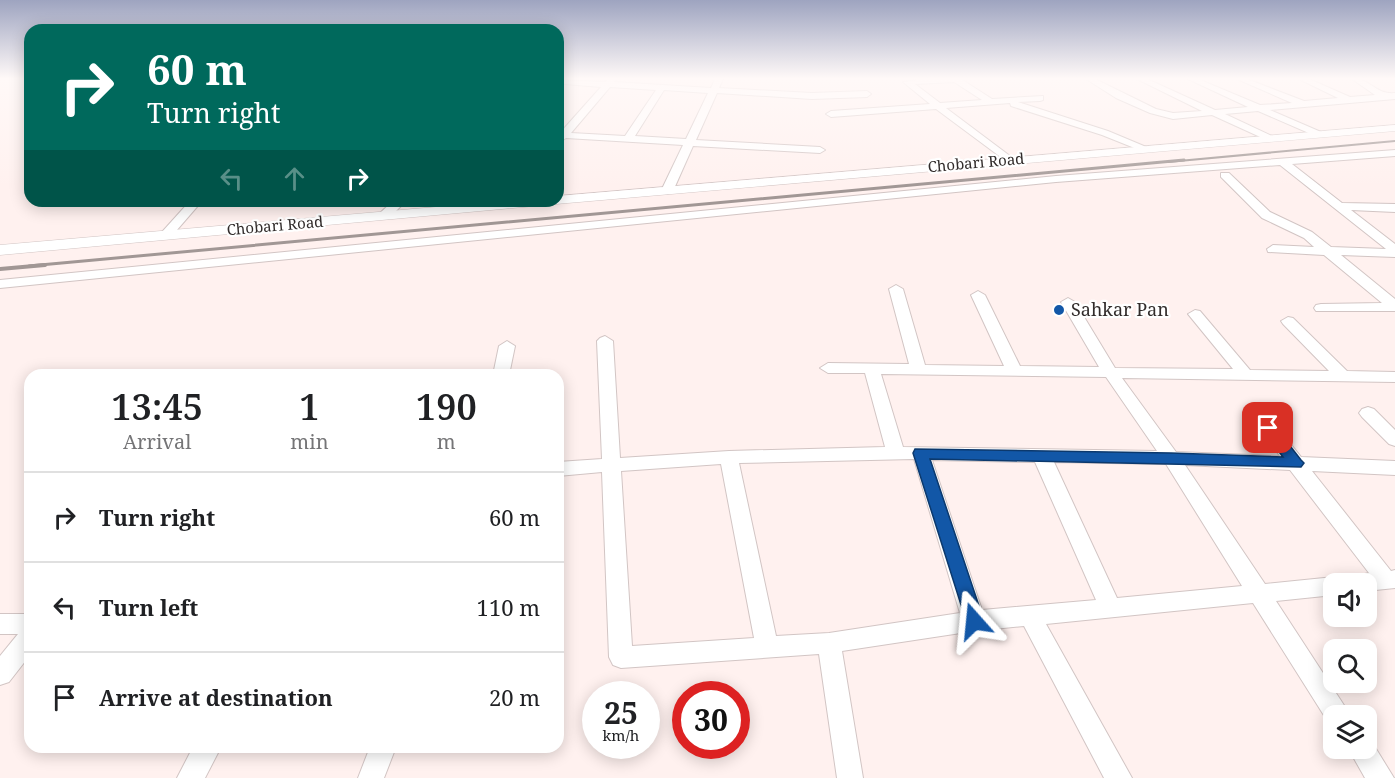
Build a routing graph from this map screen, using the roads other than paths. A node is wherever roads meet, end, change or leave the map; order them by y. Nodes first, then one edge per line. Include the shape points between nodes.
1 (580, 115) edge
2 (643, 115) edge
3 (702, 115) edge
4 (951, 115) edge
5 (1050, 115) edge
6 (1221, 115) edge
7 (1276, 115) edge
8 (1395, 128) edge
9 (564, 133) edge
10 (1318, 134) junction
11 (564, 138) edge
12 (1269, 138) junction
13 (628, 139) junction
14 (689, 143) junction
15 (1146, 149) junction
16 (820, 150) dead end
17 (1395, 153) edge
18 (1010, 161) junction
19 (1283, 162) junction
20 (1296, 172) junction
21 (1225, 175) junction
22 (1191, 176) dead end
23 (667, 191) junction
24 (564, 200) edge
25 (1340, 206) junction
26 (191, 207) edge
27 (394, 207) edge
28 (466, 207) edge
29 (1395, 208) edge
30 (384, 216) junction
31 (166, 235) junction
32 (1273, 249) dead end
33 (0, 250) edge
34 (1326, 251) junction
35 (1395, 251) edge
36 (0, 284) edge
37 (896, 289) dead end
38 (978, 295) dead end
39 (1068, 302) dead end
40 (1395, 307) edge
41 (1321, 308) dead end
42 (1195, 314) dead end
43 (1288, 321) dead end
44 (605, 341) dead end
45 (507, 346) dead end
46 (828, 368) dead end
47 (502, 369) edge
48 (872, 369) junction
49 (919, 370) junction
50 (1014, 371) junction
51 (1110, 372) junction
52 (1246, 375) junction
53 (1343, 376) junction
54 (1395, 377) edge
55 (1254, 410) dead end
56 (1368, 413) dead end
57 (1395, 440) edge
58 (921, 453) junction
59 (896, 454) junction
60 (1042, 456) junction
61 (729, 457) junction
62 (1171, 458) junction
63 (1296, 463) junction
64 (610, 466) junction
65 (1395, 468) edge
66 (564, 469) edge
67 (1390, 580) edge
68 (1323, 587) edge
69 (1259, 594) junction
70 (1111, 608) junction
71 (1030, 616) junction
72 (974, 621) junction
73 (0, 624) edge
74 (24, 624) edge
75 (829, 643) junction
76 (24, 644) edge
77 (767, 647) junction
78 (0, 674) edge
79 (1332, 705) edge
80 (205, 753) edge
81 (381, 753) edge
82 (1368, 759) edge
83 (190, 778) edge
84 (371, 778) edge
85 (850, 778) edge
86 (1119, 778) edge
87 (1381, 778) edge

1 - 9 street
2 - 13 street
3 - 14 street
4 - 18 street
5 - 15 street
6 - 12 street
7 - 10 street
8 - 10 street, Chobari Road
10 - 12 street, Chobari Road
11 - 13 street
12 - 15 street, Chobari Road
13 - 14 street
14 - 16 street
14 - 23 street
15 - 18 street, Chobari Road
17 - 19 street
18 - 23 street, Chobari Road
19 - 20 street
19 - 36 street via 1045,181
20 - 21 street
20 - 25 street
21 - 22 street
21 - 34 street via 1266,215 1308,235
23 - 24 street, Chobari Road
25 - 29 street
25 - 35 street
26 - 31 street
27 - 30 street
28 - 30 street, Chobari Road
30 - 31 street, Chobari Road
31 - 33 street, Chobari Road
32 - 34 street
34 - 35 street
34 - 40 street
37 - 49 street
38 - 50 street
39 - 51 street
40 - 41 street
42 - 52 street
43 - 53 street
44 - 64 street
45 - 47 street
46 - 48 street
48 - 49 street
48 - 59 street
49 - 50 street
50 - 51 street
51 - 52 street
51 - 62 street
52 - 53 street
53 - 54 street
55 - 63 street
56 - 57 street
58 - 59 street
58 - 60 street
58 - 72 street
59 - 61 street
60 - 62 street
60 - 70 street
61 - 64 street
61 - 77 street
62 - 63 street
62 - 69 street
63 - 65 street
63 - 67 street
64 - 66 street
64 - 77 street via 621,657
68 - 69 street
69 - 70 street
69 - 79 street
70 - 71 street
71 - 72 street
71 - 86 street
72 - 75 street
73 - 74 street
75 - 77 street
75 - 85 street
76 - 78 street
80 - 83 street
81 - 84 street
82 - 87 street

